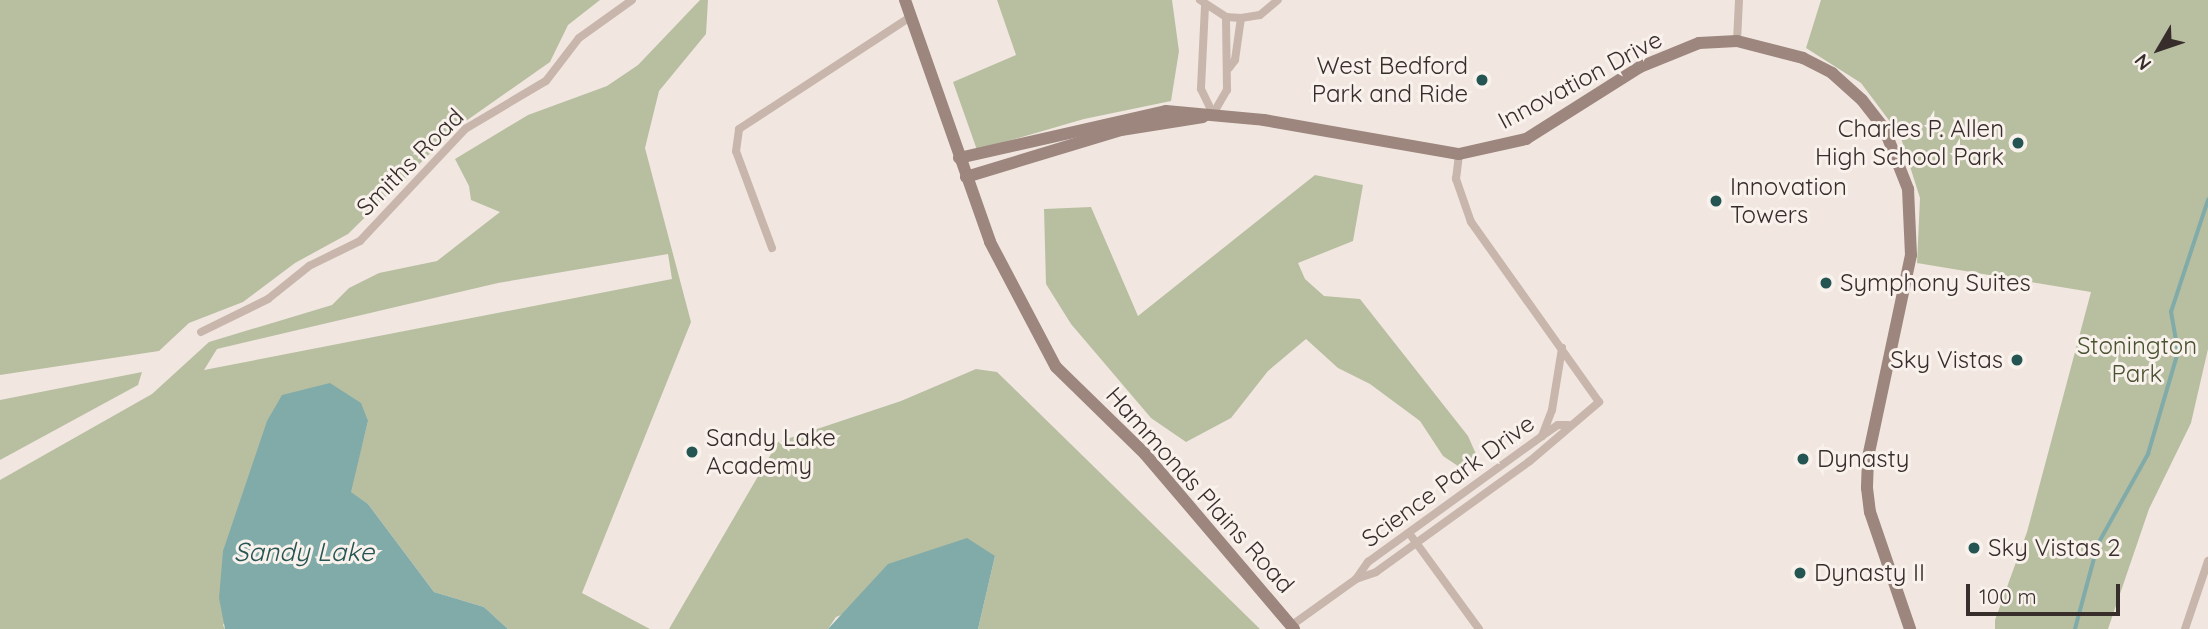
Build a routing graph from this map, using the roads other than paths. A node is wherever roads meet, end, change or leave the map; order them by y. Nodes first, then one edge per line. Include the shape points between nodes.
1 (632, 0) edge
2 (905, 0) edge
3 (1278, 0) edge
4 (1739, 0) edge
5 (1202, 3) edge
6 (910, 17) junction
7 (1226, 17) junction
8 (1241, 18) junction
9 (1737, 41) junction
10 (1229, 68) junction
11 (1213, 114) junction
12 (1459, 154) junction
13 (959, 158) junction
14 (966, 177) junction
15 (772, 248) dead end
16 (201, 332) dead end
17 (1562, 348) junction
18 (1568, 425) junction
19 (1542, 436) junction
20 (1409, 533) junction
21 (1417, 543) junction
22 (2208, 561) edge
23 (1356, 579) junction
24 (1293, 627) edge
25 (1479, 629) edge
26 (1910, 629) edge
27 (2185, 629) edge

1 - 16 street, Smiths Road via 579,38 546,81 465,129 360,241 309,266 268,299
2 - 6 street, Hammonds Plains Road
3 - 8 street via 1260,15
4 - 9 street
5 - 7 street
5 - 11 street via 1200,89
6 - 13 street, Hammonds Plains Road
6 - 15 street via 739,129 736,151
7 - 8 street
7 - 10 street
8 - 10 street via 1235,60
9 - 12 street, Innovation Drive via 1699,43 1670,53 1526,139
9 - 26 street, Innovation Drive via 1803,58 1832,73 1862,100 1900,159 1908,189 1911,255 1870,449 1867,488 1870,512
10 - 11 street via 1227,90
11 - 12 street, Innovation Drive
11 - 13 street, Innovation Drive via 1166,111 1128,117
11 - 14 street, Innovation Drive via 1121,130
12 - 17 street via 1456,179 1471,222
13 - 14 street, Hammonds Plains Road
14 - 24 street, Hammonds Plains Road via 990,242 1056,367 1145,454
17 - 18 street, Science Park Drive via 1599,402
17 - 19 street via 1552,410
18 - 19 street, Science Park Drive via 1558,425
18 - 21 street, Science Park Drive via 1564,435
19 - 20 street, Science Park Drive
20 - 21 street
20 - 23 street, Science Park Drive via 1368,562
21 - 23 street, Science Park Drive via 1376,572
21 - 25 street
22 - 27 street
23 - 24 street, Science Park Drive

